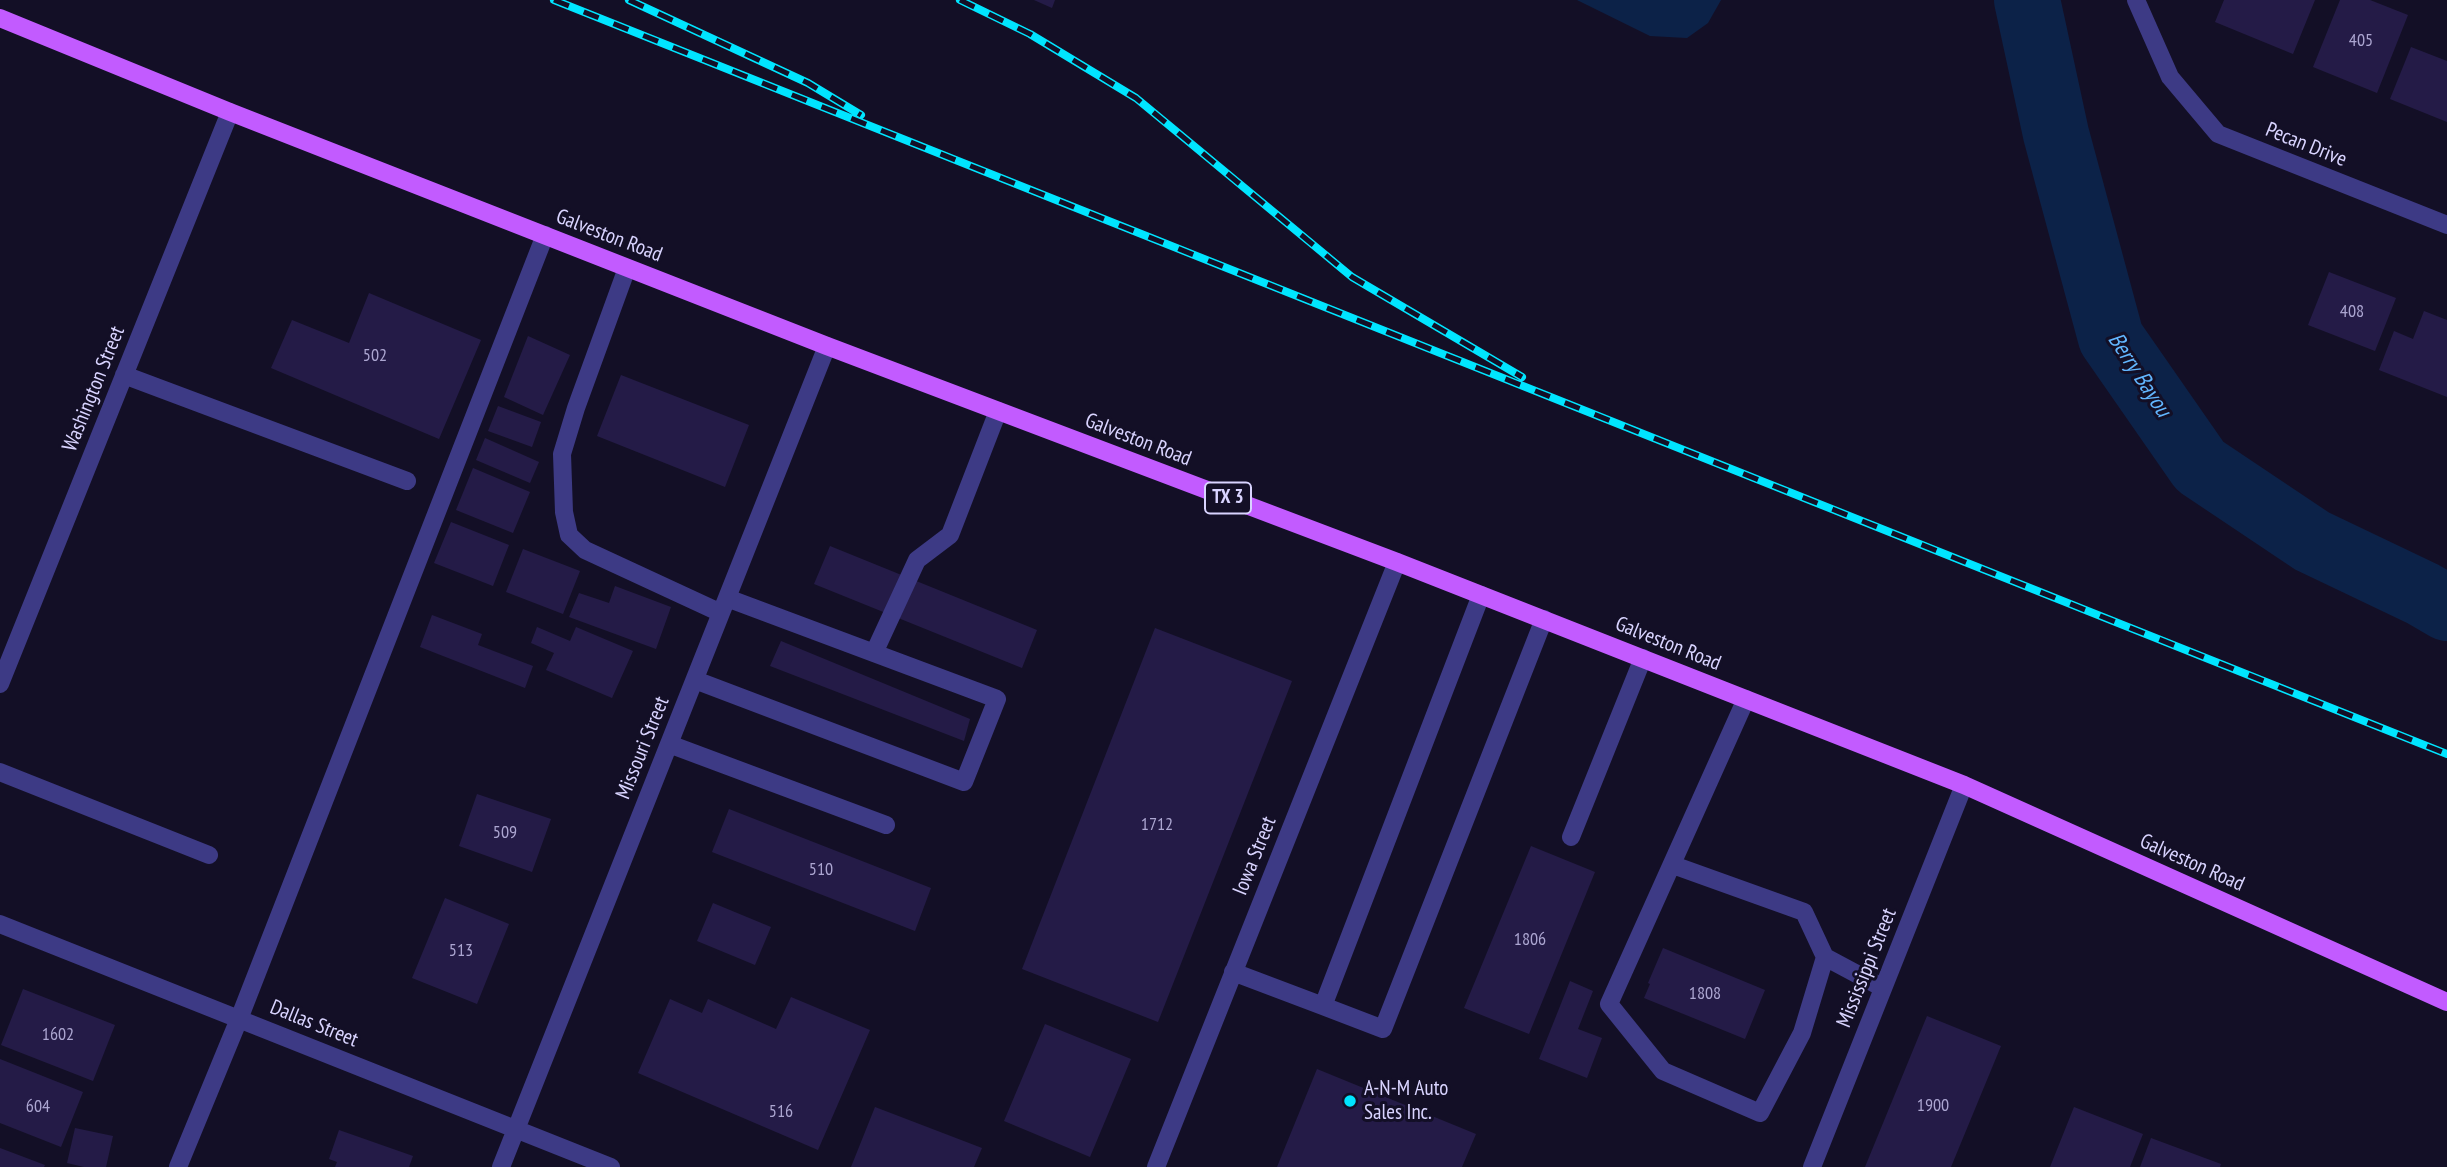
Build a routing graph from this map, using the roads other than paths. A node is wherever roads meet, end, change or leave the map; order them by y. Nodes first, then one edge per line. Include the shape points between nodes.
1 (2136, 0) edge
2 (0, 18) edge
3 (230, 112) junction
4 (2447, 225) edge
5 (545, 235) junction
6 (627, 268) junction
7 (827, 346) junction
8 (124, 376) junction
9 (998, 411) junction
10 (407, 481) dead end
11 (1397, 562) junction
12 (1481, 595) junction
13 (724, 606) junction
14 (1544, 619) junction
15 (874, 653) junction
16 (1643, 658) junction
17 (695, 680) junction
18 (0, 684) edge
19 (1746, 699) junction
20 (669, 744) junction
21 (0, 772) edge
22 (1964, 785) junction
23 (886, 825) dead end
24 (1571, 837) dead end
25 (209, 855) dead end
26 (1673, 865) junction
27 (0, 924) edge
28 (1825, 957) junction
29 (1233, 972) junction
30 (1883, 988) junction
31 (2447, 1002) edge
32 (1322, 1006) junction
33 (239, 1019) junction
34 (516, 1129) junction
35 (178, 1167) edge
36 (501, 1167) edge
37 (611, 1167) edge
38 (1156, 1167) edge
39 (1812, 1167) edge

1 - 4 street, Pecan Drive via 2170,77 2218,134
2 - 3 main road, Galveston Road / TX 3
3 - 5 main road, Galveston Road / TX 3
3 - 8 street, Washington Street
5 - 6 main road, Galveston Road / TX 3
5 - 33 street
6 - 7 main road, Galveston Road / TX 3
6 - 13 street via 562,454 569,535 585,550
7 - 9 main road, Galveston Road / TX 3
7 - 13 street, Missouri Street
8 - 10 street
8 - 18 street, Washington Street
9 - 11 main road, Galveston Road / TX 3
9 - 15 street via 950,535 917,561
11 - 12 main road, Galveston Road / TX 3
11 - 29 street, Iowa Street
12 - 14 main road, Galveston Road / TX 3
12 - 32 street
13 - 15 street
13 - 17 street, Missouri Street
14 - 16 main road, Galveston Road / TX 3
14 - 32 street via 1383,1030
15 - 17 street via 997,699 964,782
16 - 19 main road, Galveston Road / TX 3
16 - 24 street
17 - 20 street, Missouri Street
19 - 22 main road, Galveston Road / TX 3
19 - 26 street
20 - 23 street
20 - 34 street, Missouri Street
21 - 25 street
22 - 30 street, Mississippi Street
22 - 31 main road, Galveston Road / TX 3
26 - 28 street via 1804,912
26 - 28 street via 1609,1004 1663,1071 1760,1113 1802,1033
27 - 33 street, Dallas Street
28 - 30 street
29 - 32 street
29 - 38 street, Iowa Street
30 - 39 street, Mississippi Street
33 - 34 street, Dallas Street
33 - 35 street
34 - 36 street, Missouri Street
34 - 37 street, Dallas Street

